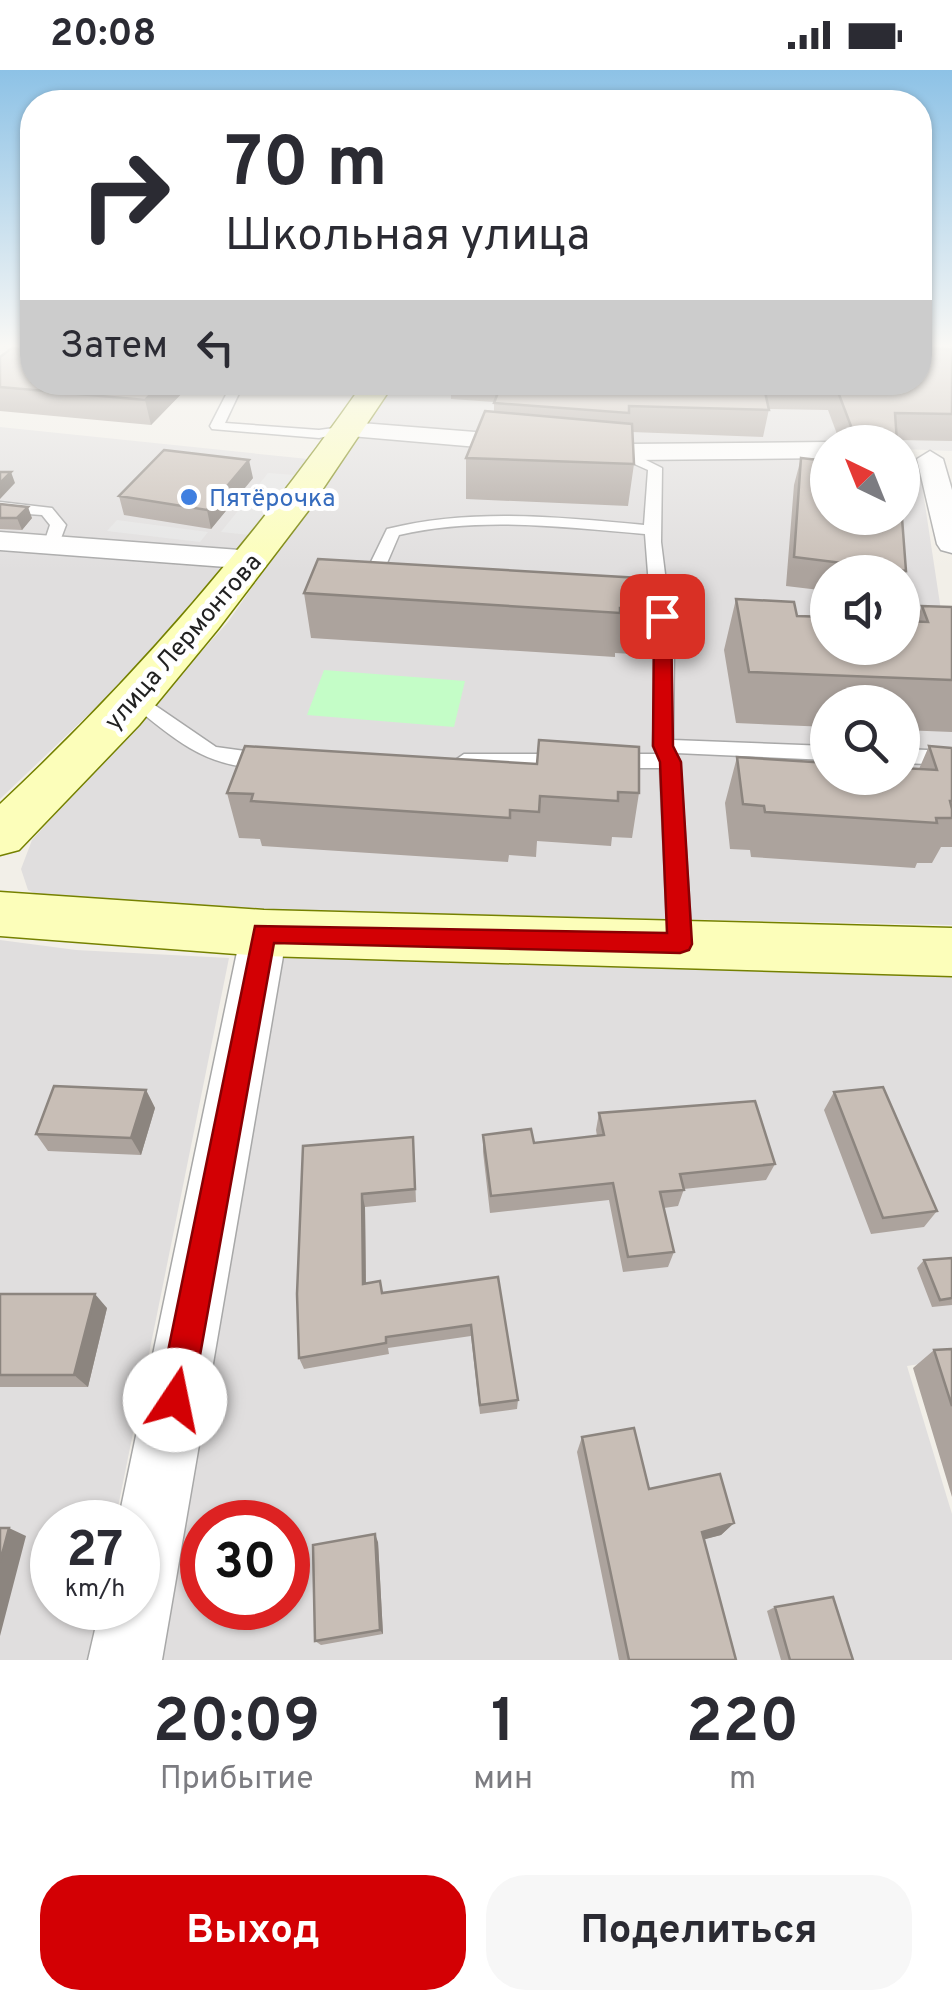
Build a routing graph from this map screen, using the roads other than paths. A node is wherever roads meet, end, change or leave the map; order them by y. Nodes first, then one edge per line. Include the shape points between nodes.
1 (219, 422) edge
2 (353, 422) edge
3 (348, 430) junction
4 (617, 450) junction
5 (810, 450) edge
6 (928, 458) edge
7 (0, 507) edge
8 (651, 530) junction
9 (0, 542) edge
10 (952, 544) edge
11 (51, 546) junction
12 (252, 560) junction
13 (416, 586) edge
14 (596, 590) edge
15 (656, 591) junction
16 (137, 699) junction
17 (810, 753) edge
18 (667, 754) junction
19 (920, 757) edge
20 (952, 758) edge
21 (280, 761) edge
22 (435, 761) edge
23 (0, 836) edge
24 (0, 914) edge
25 (264, 933) junction
26 (680, 944) junction
27 (952, 952) edge
28 (156, 1500) edge
29 (131, 1630) edge
30 (125, 1660) edge

1 - 3 lane via 312,433
2 - 3 street, улица Лермонтова
3 - 4 street
3 - 12 street, улица Лермонтова
4 - 5 street
4 - 8 lane via 655,468
6 - 10 street
7 - 11 lane via 47,511 58,525
8 - 13 lane via 431,520 393,532 378,564 391,579
8 - 15 lane
9 - 11 street
11 - 12 street
12 - 16 street, улица Лермонтова
14 - 15 lane
15 - 18 lane
16 - 21 lane via 202,751
16 - 23 street, улица Лермонтова
17 - 18 lane
18 - 22 lane
18 - 26 lane
19 - 20 lane
24 - 25 street
25 - 26 street
25 - 28 street
26 - 27 street
29 - 30 street

